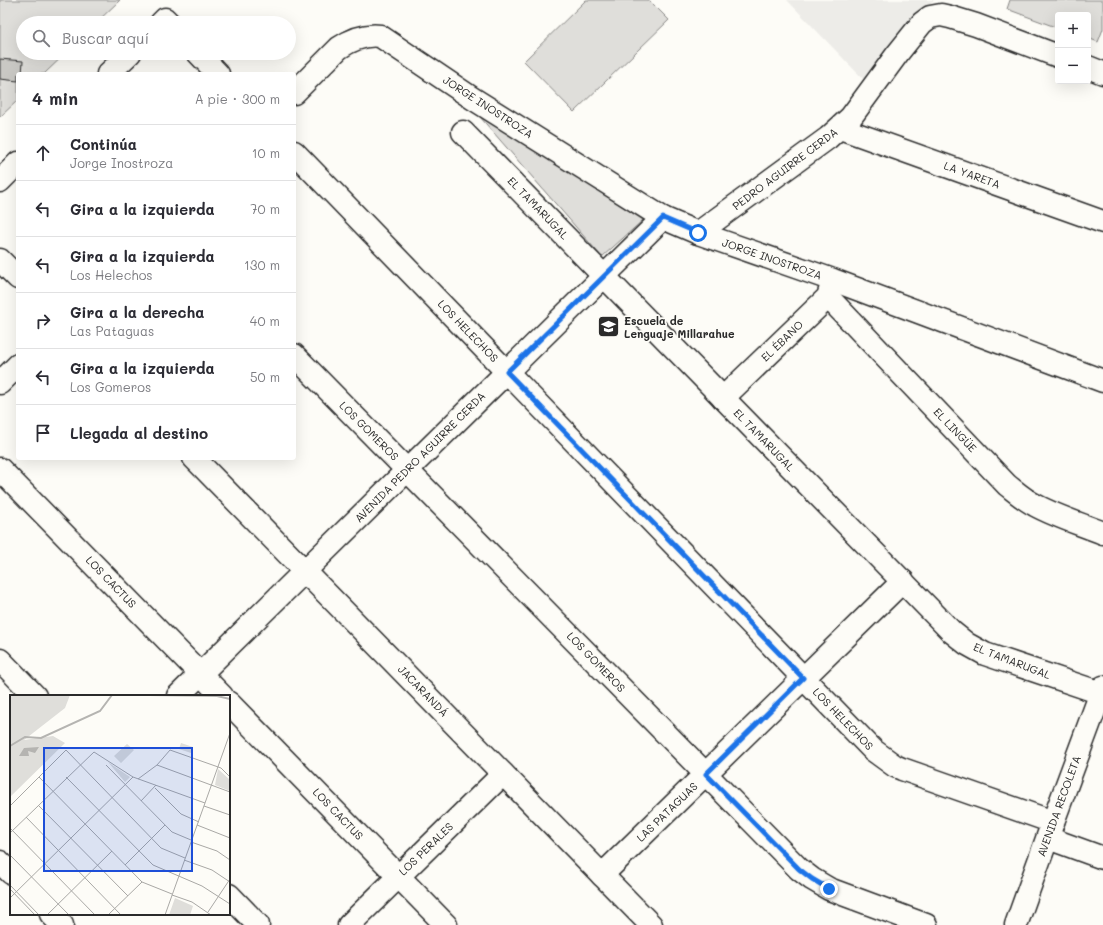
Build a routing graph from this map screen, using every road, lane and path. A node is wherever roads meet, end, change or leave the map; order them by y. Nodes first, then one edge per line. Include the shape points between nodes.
1 (1055, 55) edge
2 (123, 60) edge
3 (205, 60) edge
4 (1091, 68) edge
5 (110, 72) edge
6 (216, 72) edge
7 (1103, 73) edge
8 (296, 91) edge
9 (840, 128) junction
10 (463, 132) dead end
11 (296, 154) edge
12 (16, 165) edge
13 (0, 181) edge
14 (663, 218) junction
15 (1103, 222) edge
16 (698, 233) junction
17 (0, 260) edge
18 (16, 276) edge
19 (604, 276) junction
20 (830, 289) junction
21 (296, 357) edge
22 (16, 367) edge
23 (507, 372) junction
24 (1103, 381) edge
25 (0, 383) edge
26 (723, 398) junction
27 (196, 460) edge
28 (0, 469) edge
29 (407, 470) junction
30 (1103, 532) edge
31 (305, 571) junction
32 (903, 581) junction
33 (0, 660) edge
34 (200, 674) junction
35 (803, 678) junction
36 (34, 695) edge
37 (179, 695) edge
38 (221, 695) edge
39 (1101, 699) edge
40 (230, 704) edge
41 (503, 774) junction
42 (706, 774) junction
43 (1050, 830) junction
44 (1103, 858) edge
45 (602, 875) junction
46 (398, 876) junction
47 (230, 896) edge
48 (52, 915) edge
49 (62, 925) edge
50 (258, 925) edge
51 (349, 925) edge
52 (446, 925) edge
53 (651, 925) edge
54 (926, 925) edge
55 (1016, 925) edge

1 - 9 street, PEDRO AGUIRRE CERDA via 950,17 930,17 922,23
2 - 5 street
3 - 6 street
4 - 7 street
8 - 14 street, JORGE INOSTROZA via 339,48 358,38 380,36 472,98
9 - 15 street, LA YARETA
9 - 16 street, PEDRO AGUIRRE CERDA
10 - 19 street, EL TAMARUGAL
11 - 23 street, LOS HELECHOS
12 - 13 street
14 - 16 street, JORGE INOSTROZA
14 - 19 street, AVENIDA PEDRO AGUIRRE CERDA
16 - 20 street, JORGE INOSTROZA
17 - 18 street
19 - 23 street, AVENIDA PEDRO AGUIRRE CERDA
19 - 26 street, EL TAMARUGAL
20 - 24 street, JORGE INOSTROZA
20 - 26 street, EL ÉBANO
20 - 30 street, EL LINGÜE via 1007,485 1036,506
21 - 29 street, LOS GOMEROS
22 - 25 street
23 - 29 street, AVENIDA PEDRO AGUIRRE CERDA
23 - 35 street, LOS HELECHOS
26 - 32 street, EL TAMARUGAL
27 - 31 street, JACARANDÁ
28 - 34 street, LOS CACTUS
29 - 31 street, AVENIDA PEDRO AGUIRRE CERDA
29 - 42 street, LOS GOMEROS
31 - 34 street, AVENIDA PEDRO AGUIRRE CERDA
31 - 41 street, JACARANDÁ
32 - 35 street, LAS PATAGUAS
32 - 39 street, EL TAMARUGAL via 967,644 985,654
33 - 36 street
34 - 37 street, AVENIDA PEDRO AGUIRRE CERDA
34 - 38 street, LOS CACTUS
35 - 42 street, LAS PATAGUAS
35 - 43 street, LOS HELECHOS via 873,750 894,766
39 - 43 street, AVENIDA RECOLETA
40 - 46 street, LOS CACTUS
41 - 45 street, JACARANDÁ
41 - 46 street, LOS PERALES
42 - 45 street, LAS PATAGUAS
42 - 54 street, LOS GOMEROS via 799,869 812,879 829,889
43 - 44 street, LOS HELECHOS
43 - 55 street, AVENIDA RECOLETA
45 - 53 street, JACARANDÁ
46 - 51 street, LOS PERALES
46 - 52 street, LOS CACTUS
47 - 50 street
48 - 49 street

